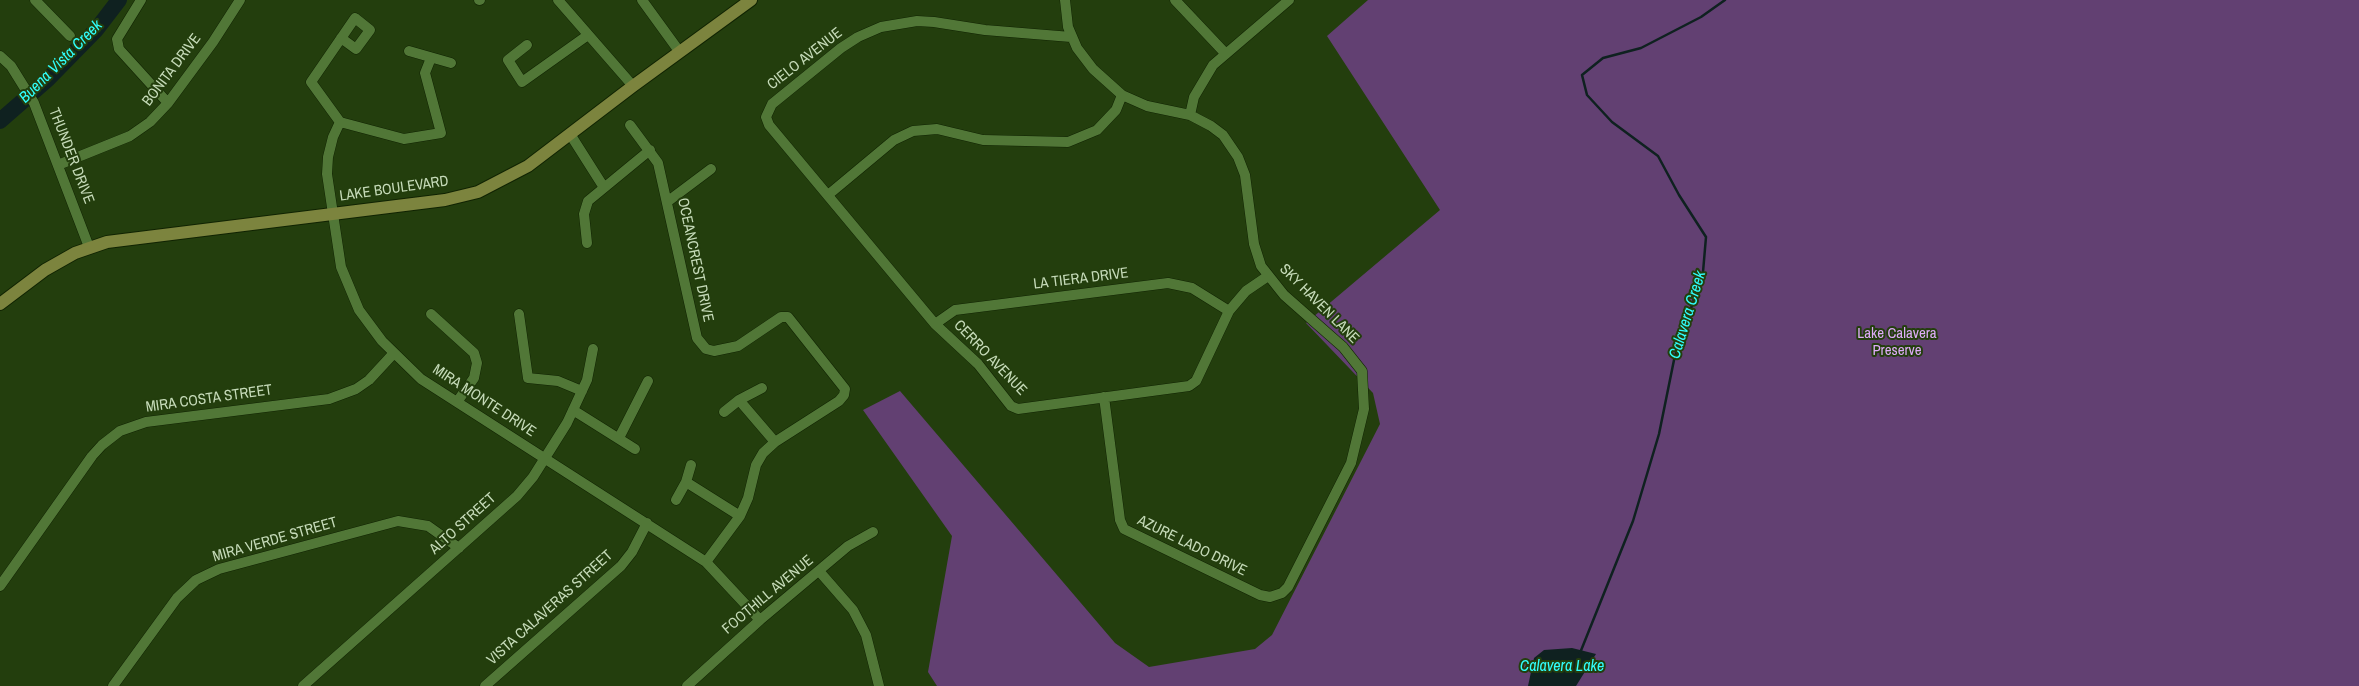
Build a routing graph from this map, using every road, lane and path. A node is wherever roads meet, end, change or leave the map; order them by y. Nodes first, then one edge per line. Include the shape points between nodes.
1 (35, 0) edge
2 (141, 0) edge
3 (240, 0) edge
4 (558, 0) edge
5 (642, 0) edge
6 (751, 0) edge
7 (1065, 0) edge
8 (1175, 0) edge
9 (1289, 0) edge
10 (588, 35) junction
11 (70, 36) dead end
12 (1071, 37) junction
13 (341, 38) dead end
14 (527, 45) dead end
15 (409, 51) dead end
16 (680, 51) junction
17 (1225, 53) junction
18 (0, 56) edge
19 (431, 58) junction
20 (451, 63) dead end
21 (633, 86) junction
22 (1122, 95) junction
23 (168, 103) junction
24 (767, 111) joint
25 (1190, 115) junction
26 (340, 122) junction
27 (630, 125) dead end
28 (570, 134) junction
29 (650, 150) junction
30 (58, 165) junction
31 (712, 169) dead end
32 (604, 186) junction
33 (828, 195) junction
34 (667, 202) junction
35 (332, 214) junction
36 (587, 243) dead end
37 (88, 247) junction
38 (1268, 276) junction
39 (0, 304) edge
40 (1229, 311) junction
41 (431, 314) dead end
42 (519, 314) dead end
43 (935, 324) junction
44 (593, 349) dead end
45 (394, 353) junction
46 (648, 381) dead end
47 (762, 388) dead end
48 (582, 391) junction
49 (1104, 397) junction
50 (739, 400) junction
51 (457, 402) junction
52 (573, 410) junction
53 (724, 412) dead end
54 (619, 438) junction
55 (775, 442) junction
56 (635, 449) dead end
57 (544, 458) junction
58 (691, 465) dead end
59 (686, 482) junction
60 (676, 500) dead end
61 (740, 516) junction
62 (647, 523) junction
63 (873, 532) dead end
64 (459, 548) junction
65 (706, 562) junction
66 (820, 571) junction
67 (0, 586) edge
68 (1260, 595) joint
69 (760, 620) junction
70 (113, 686) edge
71 (303, 686) edge
72 (485, 686) edge
73 (687, 686) edge
74 (879, 686) edge

1 - 11 street
2 - 23 street via 117,39 119,49
3 - 23 street, BONITA DRIVE
4 - 10 street
5 - 16 street
6 - 16 main road, LAKE BOULEVARD
7 - 12 street, SKY HAVEN LANE
8 - 17 street
9 - 17 street
10 - 14 street via 522,82 508,60
10 - 21 street
12 - 22 street, SKY HAVEN LANE via 1093,69
12 - 24 street, CIELO AVENUE via 1011,33 934,22 881,27 840,48
13 - 26 street via 310,82
15 - 19 street
16 - 21 main road, LAKE BOULEVARD
17 - 25 street via 1203,78
18 - 30 street, THUNDER DRIVE via 11,66 34,103
19 - 20 street
19 - 26 street via 426,73 441,132 404,139
21 - 28 main road, LAKE BOULEVARD
22 - 25 street, SKY HAVEN LANE via 1147,106
22 - 33 street via 1116,110 1098,130 1068,142 983,140 937,129 913,131 894,140
23 - 30 street, BONITA DRIVE via 150,122 130,136
24 - 33 street, CERRO AVENUE via 769,125
25 - 38 street, SKY HAVEN LANE via 1223,135 1238,157 1245,177 1254,244
26 - 35 street, MIRA MONTE DRIVE via 328,157
27 - 29 street, OCEANCREST DRIVE
28 - 32 street
28 - 35 main road, LAKE BOULEVARD via 528,166 478,192 444,200
29 - 32 street
29 - 34 street, OCEANCREST DRIVE via 658,163
30 - 37 street, THUNDER DRIVE
31 - 34 street
32 - 36 street via 588,201 584,214
33 - 43 street, CERRO AVENUE
34 - 55 street, OCEANCREST DRIVE via 696,338 706,349 714,351 738,346 783,317 788,317 845,389 839,401
35 - 37 main road, LAKE BOULEVARD
35 - 45 street, MIRA MONTE DRIVE via 340,267 350,293 359,310
37 - 39 main road, LAKE BOULEVARD via 45,270
38 - 40 street, CERRO AVENUE via 1246,290
38 - 68 street, SKY HAVEN LANE via 1284,295 1343,347 1362,371 1364,409 1351,464 1288,587 1270,597
40 - 43 street, LA TIERA DRIVE via 1192,288 1168,283 955,310
40 - 49 street, CERRO AVENUE via 1196,381 1189,386
41 - 51 street via 474,353 477,363 474,378
42 - 48 street via 528,378 558,381
43 - 49 street, CERRO AVENUE via 978,364 1011,406 1018,409
44 - 48 street, ALTO STREET
45 - 51 street, MIRA MONTE DRIVE via 421,379
45 - 67 street, MIRA COSTA STREET via 369,380 356,389 329,399 146,422 120,430 92,456
46 - 54 street
47 - 50 street
48 - 52 street, ALTO STREET
49 - 68 street, AZURE LADO DRIVE via 1120,520 1124,529
50 - 53 street
50 - 55 street
51 - 57 street, MIRA MONTE DRIVE
52 - 54 street
52 - 57 street, ALTO STREET
54 - 56 street
55 - 61 street via 756,465
57 - 62 street, MIRA MONTE DRIVE
57 - 64 street, ALTO STREET via 517,496
58 - 59 street
59 - 60 street
59 - 61 street
61 - 65 street
62 - 65 street, MIRA MONTE DRIVE
62 - 72 street, VISTA CALAVERAS STREET via 621,566
63 - 66 street, FOOTHILL AVENUE via 848,546
64 - 70 street, MIRA VERDE STREET via 428,526 398,521 219,569 196,580 177,598
64 - 71 street, ALTO STREET
65 - 69 street, MIRA MONTE DRIVE
66 - 69 street, FOOTHILL AVENUE
66 - 74 street via 857,618 866,636
69 - 73 street, FOOTHILL AVENUE

